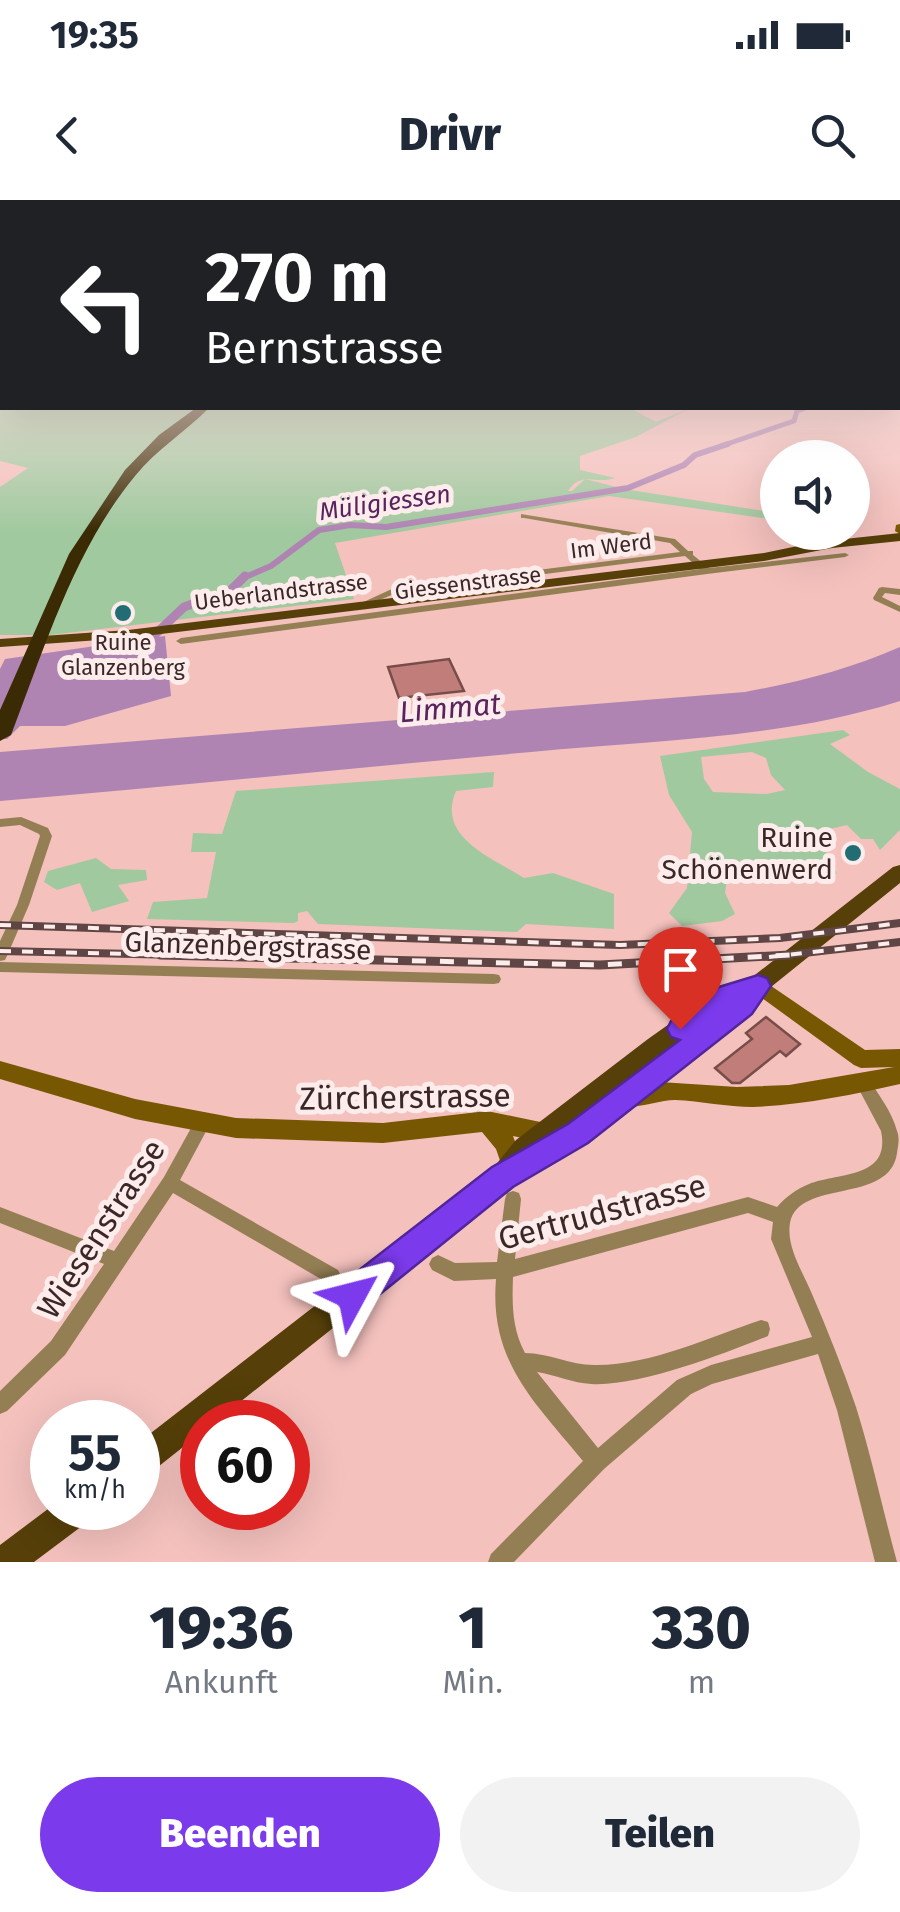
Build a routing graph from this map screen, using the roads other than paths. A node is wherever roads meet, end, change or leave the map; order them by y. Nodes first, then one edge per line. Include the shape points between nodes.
1 (196, 410) edge
2 (524, 516) dead end
3 (900, 531) edge
4 (845, 556) dead end
5 (699, 562) junction
6 (900, 592) edge
7 (53, 594) junction
8 (361, 605) junction
9 (900, 609) edge
10 (202, 625) junction
11 (234, 633) junction
12 (175, 635) junction
13 (0, 643) edge
14 (0, 698) edge
15 (0, 735) edge
16 (0, 822) edge
17 (900, 872) edge
18 (0, 956) edge
19 (0, 967) edge
20 (494, 979) dead end
21 (766, 980) junction
22 (839, 1046) junction
23 (658, 1057) junction
24 (900, 1058) edge
25 (0, 1070) edge
26 (862, 1070) junction
27 (900, 1075) edge
28 (836, 1085) junction
29 (688, 1090) junction
30 (612, 1106) junction
31 (487, 1121) junction
32 (202, 1124) junction
33 (544, 1133) junction
34 (578, 1134) junction
35 (509, 1180) junction
36 (170, 1184) junction
37 (0, 1215) edge
38 (781, 1217) junction
39 (118, 1261) junction
40 (438, 1264) dead end
41 (508, 1270) junction
42 (332, 1276) dead end
43 (761, 1329) dead end
44 (824, 1343) junction
45 (522, 1362) junction
46 (0, 1404) edge
47 (160, 1446) edge
48 (596, 1462) junction
49 (49, 1530) edge
50 (6, 1562) edge
51 (498, 1562) edge
52 (886, 1562) edge

1 - 7 highway via 115,492
2 - 5 street via 661,537
3 - 5 main road, Ueberlandstrasse
4 - 5 street, Giessenstrasse
5 - 8 main road, Ueberlandstrasse
5 - 8 street, Im Werd via 394,591
5 - 11 street, Giessenstrasse
6 - 9 street via 882,590 878,598
7 - 14 highway
7 - 15 highway
8 - 10 main road, Ueberlandstrasse
10 - 11 street, Giessenstrasse
10 - 12 main road, Ueberlandstrasse
11 - 12 street, Giessenstrasse
12 - 13 main road, Ueberlandstrasse
16 - 18 street via 44,830 46,842
17 - 21 main road
19 - 20 street, Glanzenbergstrasse
21 - 22 main road
21 - 23 main road via 742,1007
22 - 26 main road
22 - 28 main road via 844,1061
23 - 29 main road
23 - 30 main road
23 - 33 main road
24 - 26 main road
25 - 32 main road, Zürcherstrasse
26 - 27 main road
26 - 28 main road
26 - 38 street via 891,1138 890,1159 864,1178 797,1196
28 - 29 main road via 747,1098
29 - 30 main road via 641,1094
30 - 34 main road
31 - 32 main road, Zürcherstrasse via 383,1133
31 - 33 main road, Zürcherstrasse
31 - 35 main road via 505,1144
32 - 36 street, Wiesenstrasse
33 - 34 main road, Zürcherstrasse
33 - 35 main road
34 - 35 main road
35 - 41 street
35 - 47 main road
36 - 39 street, Wiesenstrasse
36 - 42 street
37 - 39 street
38 - 41 street, Gertrudstrasse via 748,1206
38 - 44 street via 780,1239
39 - 46 street, Wiesenstrasse via 58,1348
40 - 41 street, Gertrudstrasse via 454,1272
41 - 45 street via 508,1337
43 - 45 street via 599,1375 571,1373 542,1360
44 - 48 street via 684,1387
44 - 52 street via 866,1472
45 - 48 street
48 - 51 street
49 - 50 main road

